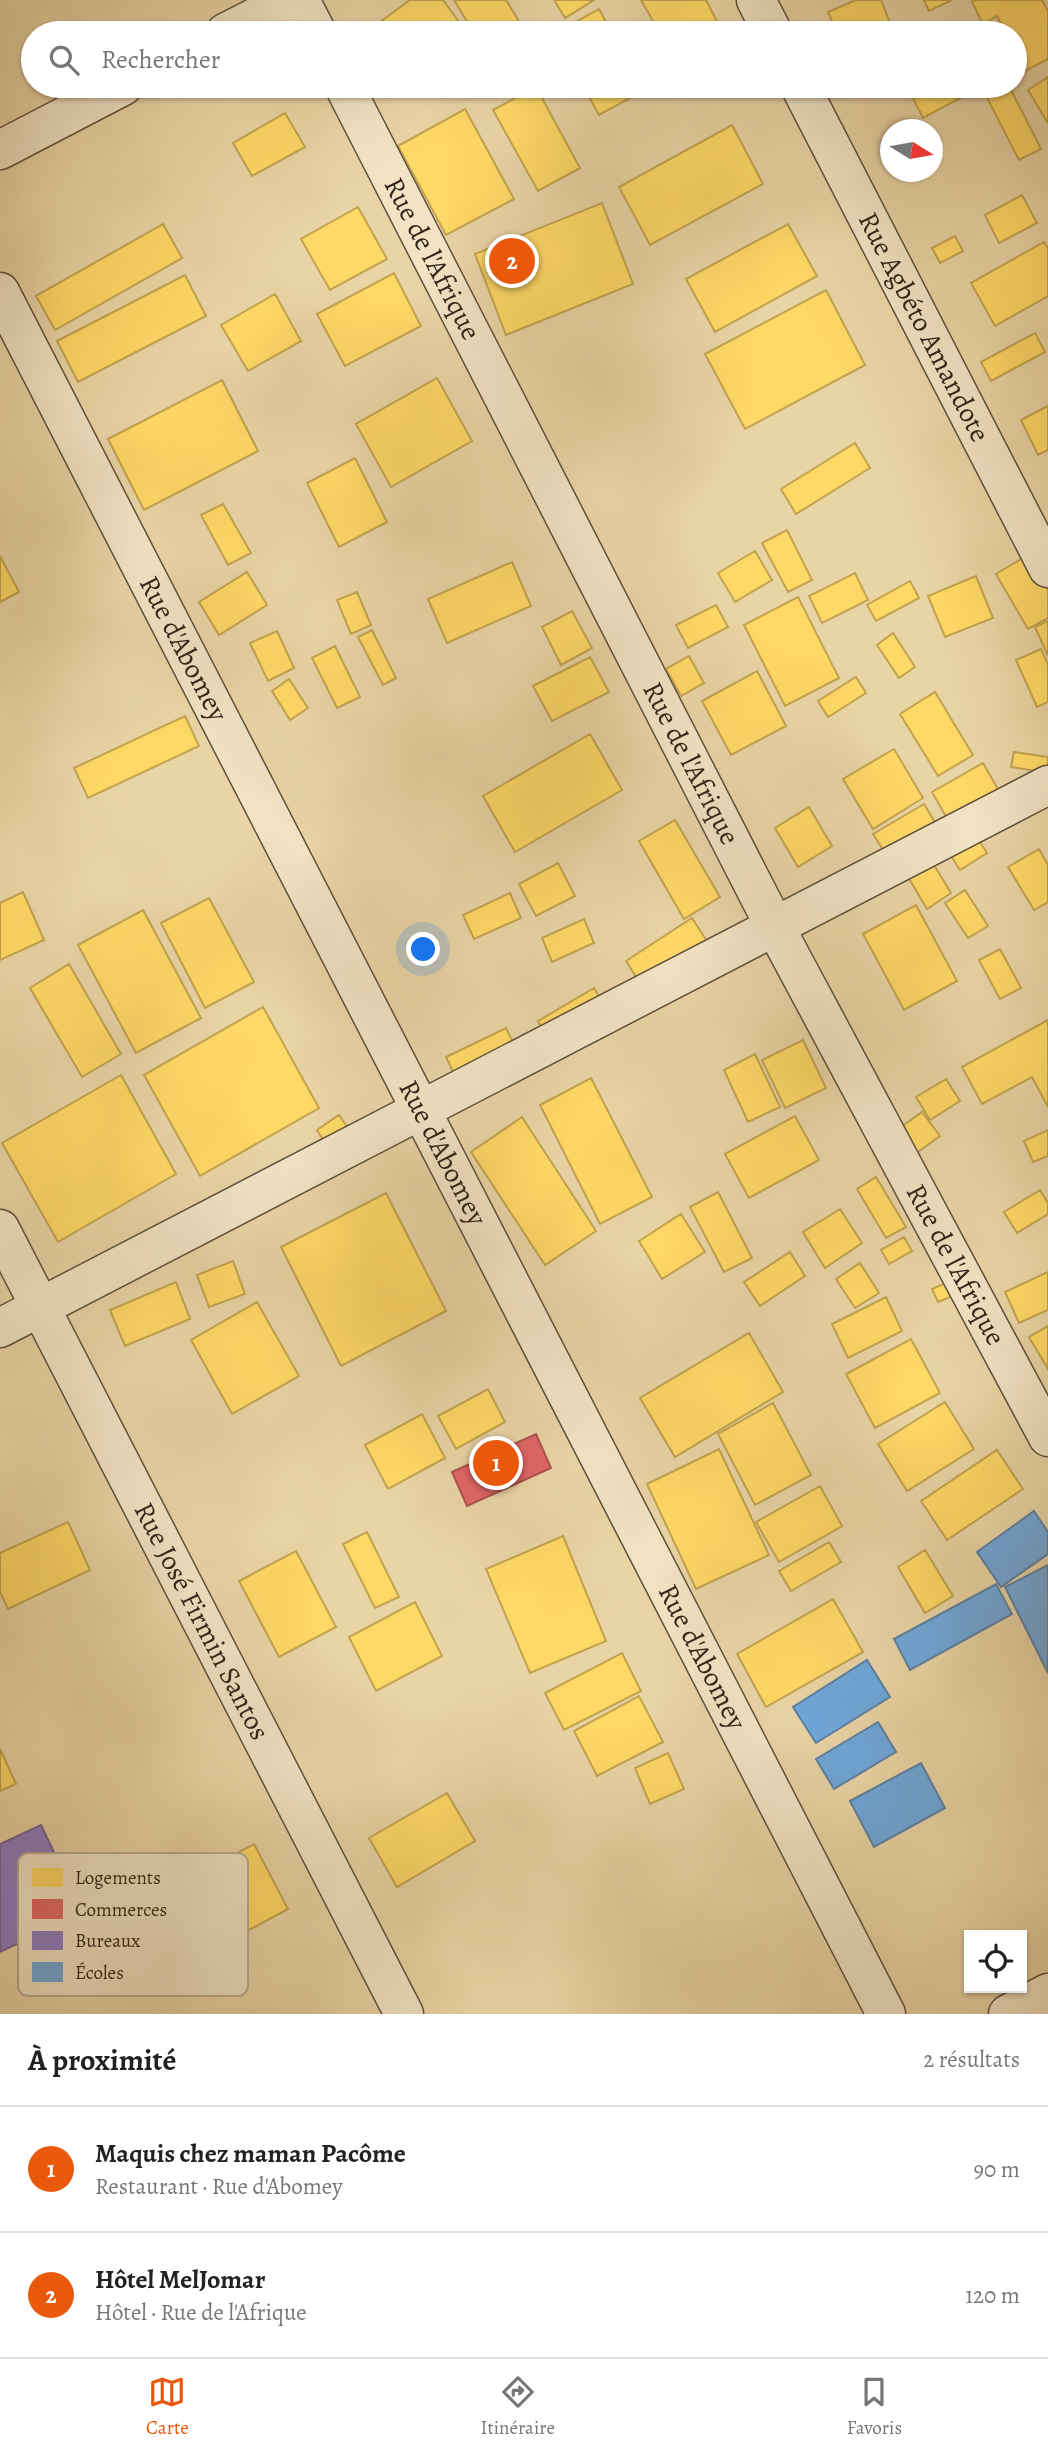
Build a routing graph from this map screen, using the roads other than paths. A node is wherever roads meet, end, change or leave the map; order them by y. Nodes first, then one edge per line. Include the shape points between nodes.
1 (289, 0) edge
2 (300, 0) edge
3 (756, 0) edge
4 (248, 21) edge
5 (311, 21) edge
6 (767, 21) edge
7 (100, 98) edge
8 (350, 98) edge
9 (806, 98) edge
10 (0, 149) edge
11 (0, 292) edge
12 (1048, 568) edge
13 (1048, 785) edge
14 (775, 927) junction
15 (421, 1110) junction
16 (0, 1229) edge
17 (40, 1307) junction
18 (0, 1328) edge
19 (1048, 1437) edge
20 (1048, 1993) edge
21 (404, 2014) edge
22 (886, 2014) edge
23 (1008, 2014) edge

1 - 4 street
2 - 5 street
3 - 6 street
7 - 10 street
8 - 14 street, Rue de l'Afrique
9 - 12 street, Rue Agbéto Amandote
11 - 15 street, Rue d'Abomey
13 - 14 street
14 - 15 street
14 - 19 street, Rue de l'Afrique
15 - 17 street
15 - 22 street, Rue d'Abomey
16 - 17 street, Rue José Firmin Santos
17 - 18 street
17 - 21 street, Rue José Firmin Santos
20 - 23 street

